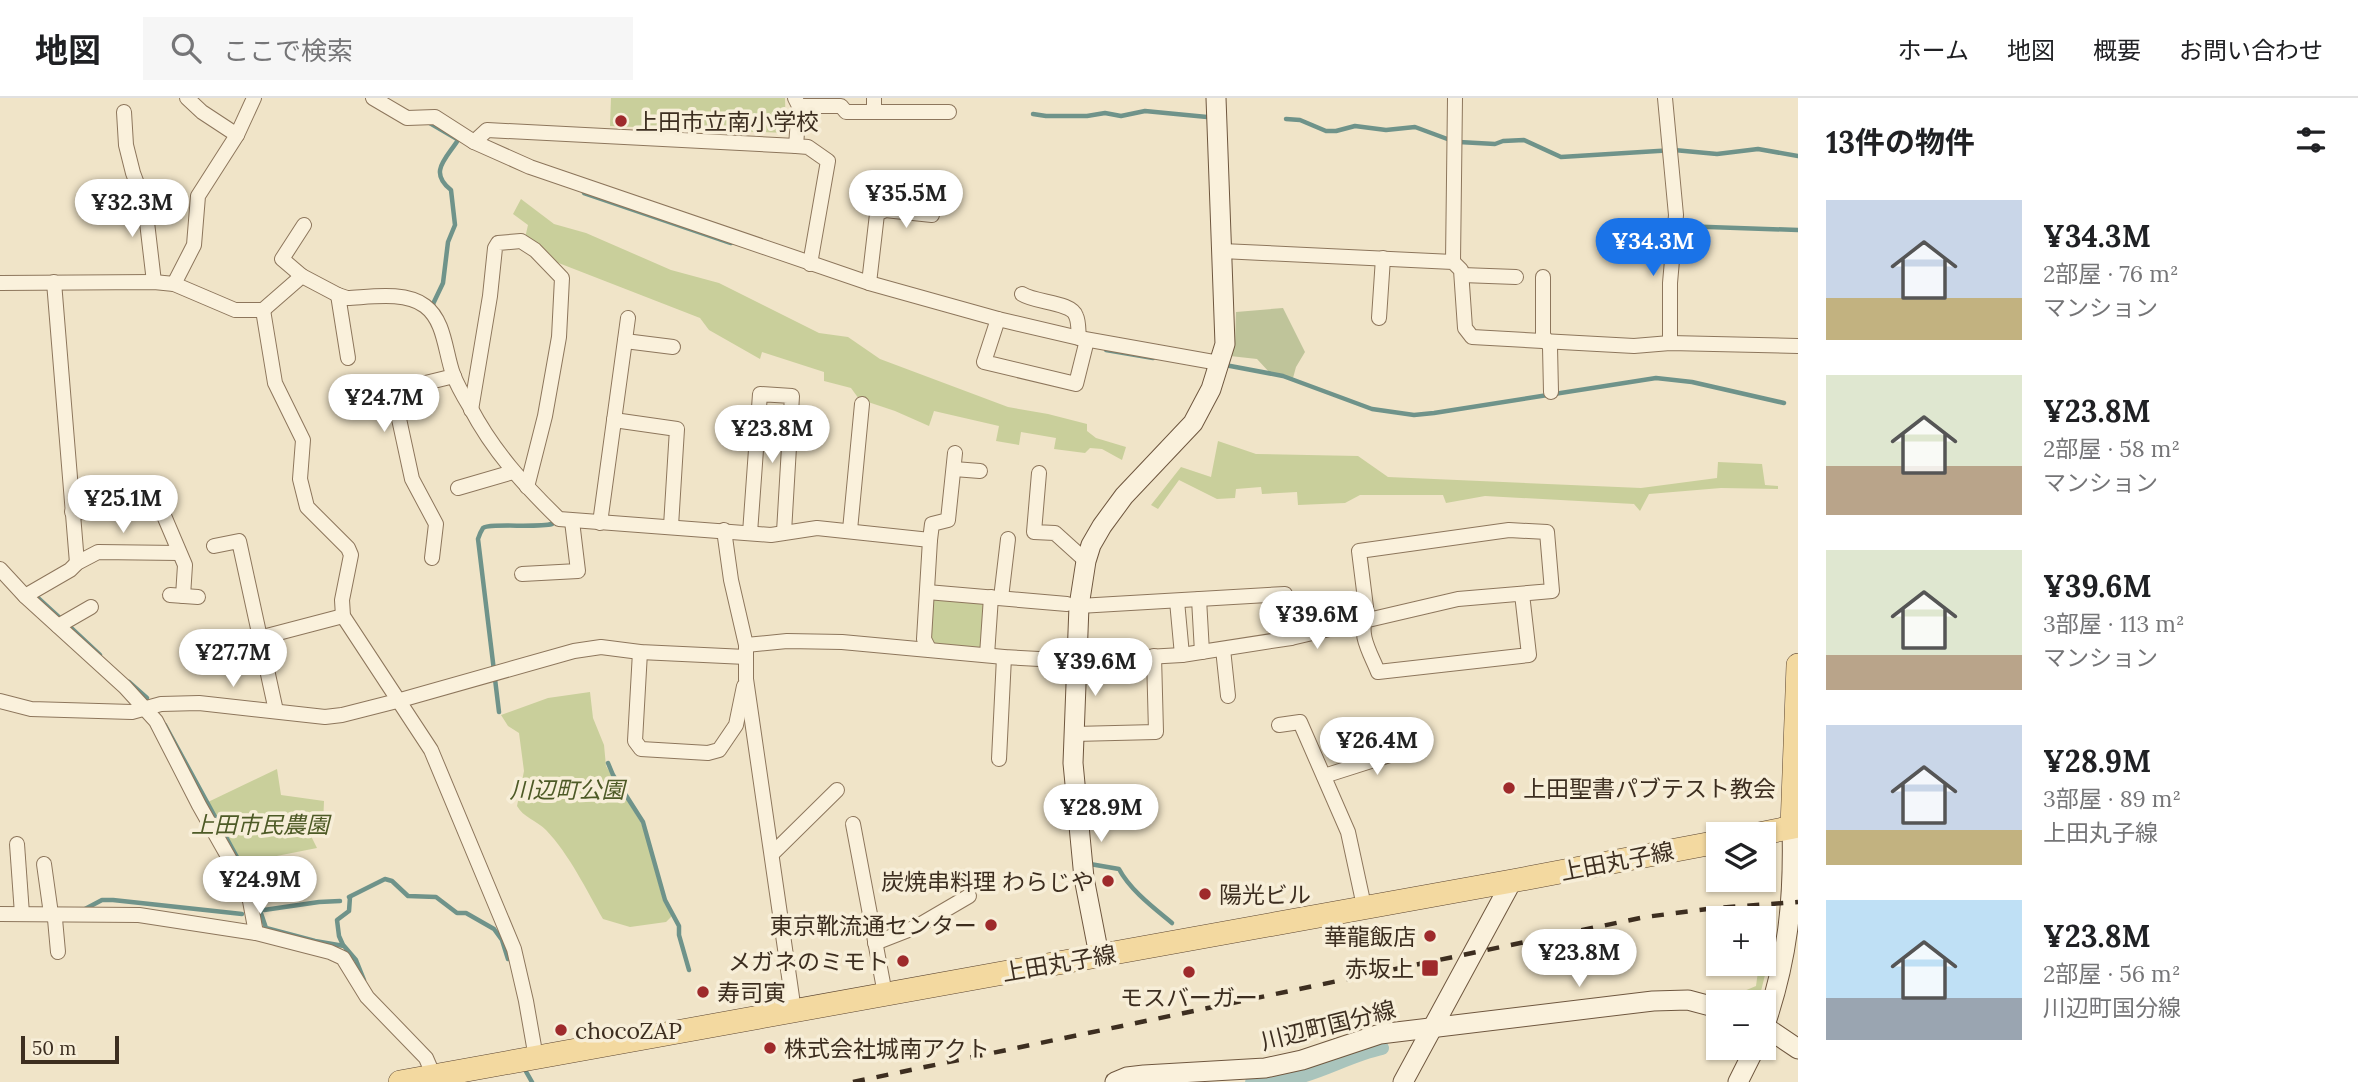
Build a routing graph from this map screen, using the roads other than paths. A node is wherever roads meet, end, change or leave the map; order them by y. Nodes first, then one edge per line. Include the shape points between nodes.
1 (187, 98) edge
2 (254, 98) edge
3 (373, 98) edge
4 (1216, 98) edge
5 (1455, 98) edge
6 (1665, 98) edge
7 (797, 102) edge
8 (874, 105) edge
9 (124, 112) dead end
10 (949, 113) dead end
11 (237, 135) junction
12 (474, 142) junction
13 (796, 146) junction
14 (887, 178) dead end
15 (885, 210) junction
16 (932, 215) dead end
17 (304, 225) dead end
18 (1222, 251) junction
19 (1383, 258) junction
20 (1453, 262) junction
21 (810, 264) junction
22 (1462, 275) junction
23 (302, 276) junction
24 (1516, 277) dead end
25 (1544, 277) dead end
26 (54, 282) junction
27 (154, 282) junction
28 (0, 283) edge
29 (174, 284) junction
30 (869, 284) junction
31 (1022, 294) dead end
32 (338, 295) junction
33 (263, 310) junction
34 (628, 318) dead end
35 (1379, 318) dead end
36 (998, 319) junction
37 (1083, 339) junction
38 (1546, 340) junction
39 (625, 341) junction
40 (1670, 343) junction
41 (1798, 346) edge
42 (673, 347) dead end
43 (348, 358) dead end
44 (1219, 363) junction
45 (454, 376) junction
46 (1551, 392) dead end
47 (862, 404) dead end
48 (471, 410) junction
49 (614, 419) junction
50 (955, 453) dead end
51 (954, 469) junction
52 (980, 471) dead end
53 (513, 472) junction
54 (1040, 473) dead end
55 (527, 487) junction
56 (458, 488) dead end
57 (72, 512) junction
58 (572, 521) junction
59 (600, 523) junction
60 (671, 526) junction
61 (724, 530) junction
62 (850, 530) junction
63 (784, 532) junction
64 (750, 533) junction
65 (1008, 538) dead end
66 (930, 540) junction
67 (214, 545) dead end
68 (179, 553) junction
69 (432, 558) dead end
70 (1086, 561) junction
71 (77, 563) junction
72 (0, 569) edge
73 (522, 574) dead end
74 (927, 592) junction
75 (1522, 594) junction
76 (25, 596) junction
77 (184, 596) dead end
78 (996, 598) junction
79 (1199, 599) junction
80 (1177, 601) junction
81 (1073, 605) junction
82 (91, 607) dead end
83 (343, 616) junction
84 (1363, 623) junction
85 (58, 626) junction
86 (259, 638) junction
87 (1291, 638) junction
88 (929, 649) junction
89 (1223, 649) junction
90 (746, 651) junction
91 (640, 652) junction
92 (1202, 652) junction
93 (987, 655) junction
94 (1182, 655) junction
95 (1154, 656) junction
96 (1004, 657) junction
97 (1076, 661) junction
98 (1798, 665) edge
99 (746, 679) junction
100 (1228, 696) dead end
101 (0, 701) edge
102 (397, 701) junction
103 (146, 709) junction
104 (276, 711) junction
105 (1279, 725) dead end
106 (1074, 734) junction
107 (1418, 746) dead end
108 (999, 758) dead end
109 (1324, 776) junction
110 (837, 790) dead end
111 (853, 824) dead end
112 (1795, 826) edge
113 (1776, 830) edge
114 (17, 844) dead end
115 (1706, 844) edge
116 (772, 854) junction
117 (44, 863) dead end
118 (1513, 881) junction
119 (969, 896) dead end
120 (1364, 906) junction
121 (0, 914) edge
122 (22, 914) junction
123 (51, 915) junction
124 (256, 933) junction
125 (875, 943) junction
126 (58, 952) dead end
127 (1099, 955) junction
128 (1776, 990) edge
129 (885, 994) junction
130 (1706, 1005) edge
131 (794, 1011) junction
132 (1435, 1026) junction
133 (1776, 1035) edge
134 (1798, 1049) edge
135 (536, 1058) junction
136 (1749, 1060) edge
137 (435, 1079) edge
138 (400, 1082) edge
139 (1115, 1082) edge
140 (1403, 1082) edge
141 (1738, 1082) edge

1 - 11 street
2 - 11 street
3 - 12 street via 407,118 435,117
4 - 18 street
5 - 20 street
6 - 40 street via 1675,215
7 - 8 street via 841,106 846,112
7 - 13 street
8 - 10 street
9 - 27 street via 132,173 145,205
11 - 29 street via 198,197 194,245
12 - 13 street via 487,130
12 - 21 street via 530,167
13 - 21 street via 808,147 828,161
14 - 15 street
15 - 16 street
15 - 30 street via 877,214
17 - 23 street via 282,259
18 - 19 street
18 - 44 street via 1225,344
19 - 20 street
19 - 35 street
20 - 22 street
21 - 30 street
22 - 24 street
22 - 38 street via 1465,328 1472,337
23 - 32 street
23 - 33 street
25 - 38 street
26 - 27 street
26 - 28 street
26 - 57 street
27 - 29 street
29 - 33 street via 235,310
30 - 36 street
31 - 37 street via 1031,300 1069,306 1076,313
32 - 43 street
32 - 45 street via 411,298 426,307 436,318
33 - 83 street via 275,383 303,440 300,479 307,507 351,555
34 - 39 street
36 - 37 street
36 - 37 street via 985,362 1076,384
37 - 44 street
38 - 40 street via 1634,346
38 - 46 street
39 - 42 street
39 - 49 street
40 - 41 street
44 - 70 street via 1193,423 1124,496 1096,535
45 - 48 street
45 - 69 street via 393,391 412,479 436,524
47 - 62 street
48 - 53 street
48 - 55 street via 495,248 498,243 521,241 562,278 559,337
49 - 59 street
49 - 60 street via 677,429
50 - 51 street
51 - 52 street
51 - 66 street via 948,520 932,524
53 - 55 street
53 - 56 street
54 - 70 street via 1034,532 1055,533
55 - 58 street via 559,519
57 - 68 street via 162,511
57 - 71 street
58 - 59 street
58 - 73 street via 578,571
59 - 60 street
60 - 61 street
61 - 64 street
61 - 90 street
62 - 63 street
62 - 66 street
63 - 64 street
63 - 64 street via 792,396 760,394
65 - 78 street
66 - 74 street
67 - 86 street via 239,541
68 - 71 street via 98,552
68 - 77 street via 185,565
70 - 81 street
71 - 76 street
72 - 76 street
74 - 78 street
74 - 88 street via 924,639
75 - 84 street via 1458,599
75 - 84 street via 1529,655 1378,672
75 - 84 street via 1552,592 1547,532 1509,530 1359,551 1367,615
76 - 85 street
78 - 81 street
78 - 93 street
79 - 80 street
79 - 87 street via 1285,594
79 - 92 street
80 - 81 street
80 - 94 street
81 - 97 street
82 - 85 street
83 - 86 street
83 - 102 street
84 - 87 street
85 - 103 street
86 - 104 street
87 - 89 street
88 - 90 street via 787,641
88 - 93 street
89 - 92 street
89 - 100 street
90 - 91 street
90 - 99 street
91 - 99 street via 635,741 641,749 719,750 736,725
91 - 102 street via 601,647 574,651
92 - 94 street
93 - 96 street
94 - 95 street
95 - 97 street
95 - 106 street via 1156,732
96 - 97 street
96 - 108 street
97 - 106 street
98 - 112 main road
99 - 116 street
101 - 103 street via 32,709
102 - 104 street via 325,717
102 - 135 street via 431,750 514,949
103 - 104 street via 199,703
103 - 124 street via 243,883
105 - 109 street via 1300,722
106 - 127 street via 1084,878
107 - 109 street
109 - 120 street via 1348,832
110 - 116 street
111 - 125 street
112 - 113 main road
112 - 128 street via 1792,902
114 - 122 street
115 - 118 main road, 上田丸子線
116 - 131 street
117 - 123 street
118 - 120 main road, 上田丸子線
118 - 132 street
119 - 125 street
120 - 127 main road, 上田丸子線
121 - 122 street
122 - 123 street
123 - 124 street via 139,915
123 - 126 street
124 - 137 street via 343,958 367,997 426,1058
125 - 129 street
127 - 129 main road, 上田丸子線
129 - 131 main road, 上田丸子線
130 - 132 street, 川辺町国分線 via 1688,1000 1653,1001
131 - 135 main road, 上田丸子線
132 - 139 street, 川辺町国分線 via 1380,1034 1285,1065 1144,1075
132 - 140 street
133 - 134 street
135 - 137 main road, 上田丸子線
136 - 141 street
137 - 138 main road, 上田丸子線

